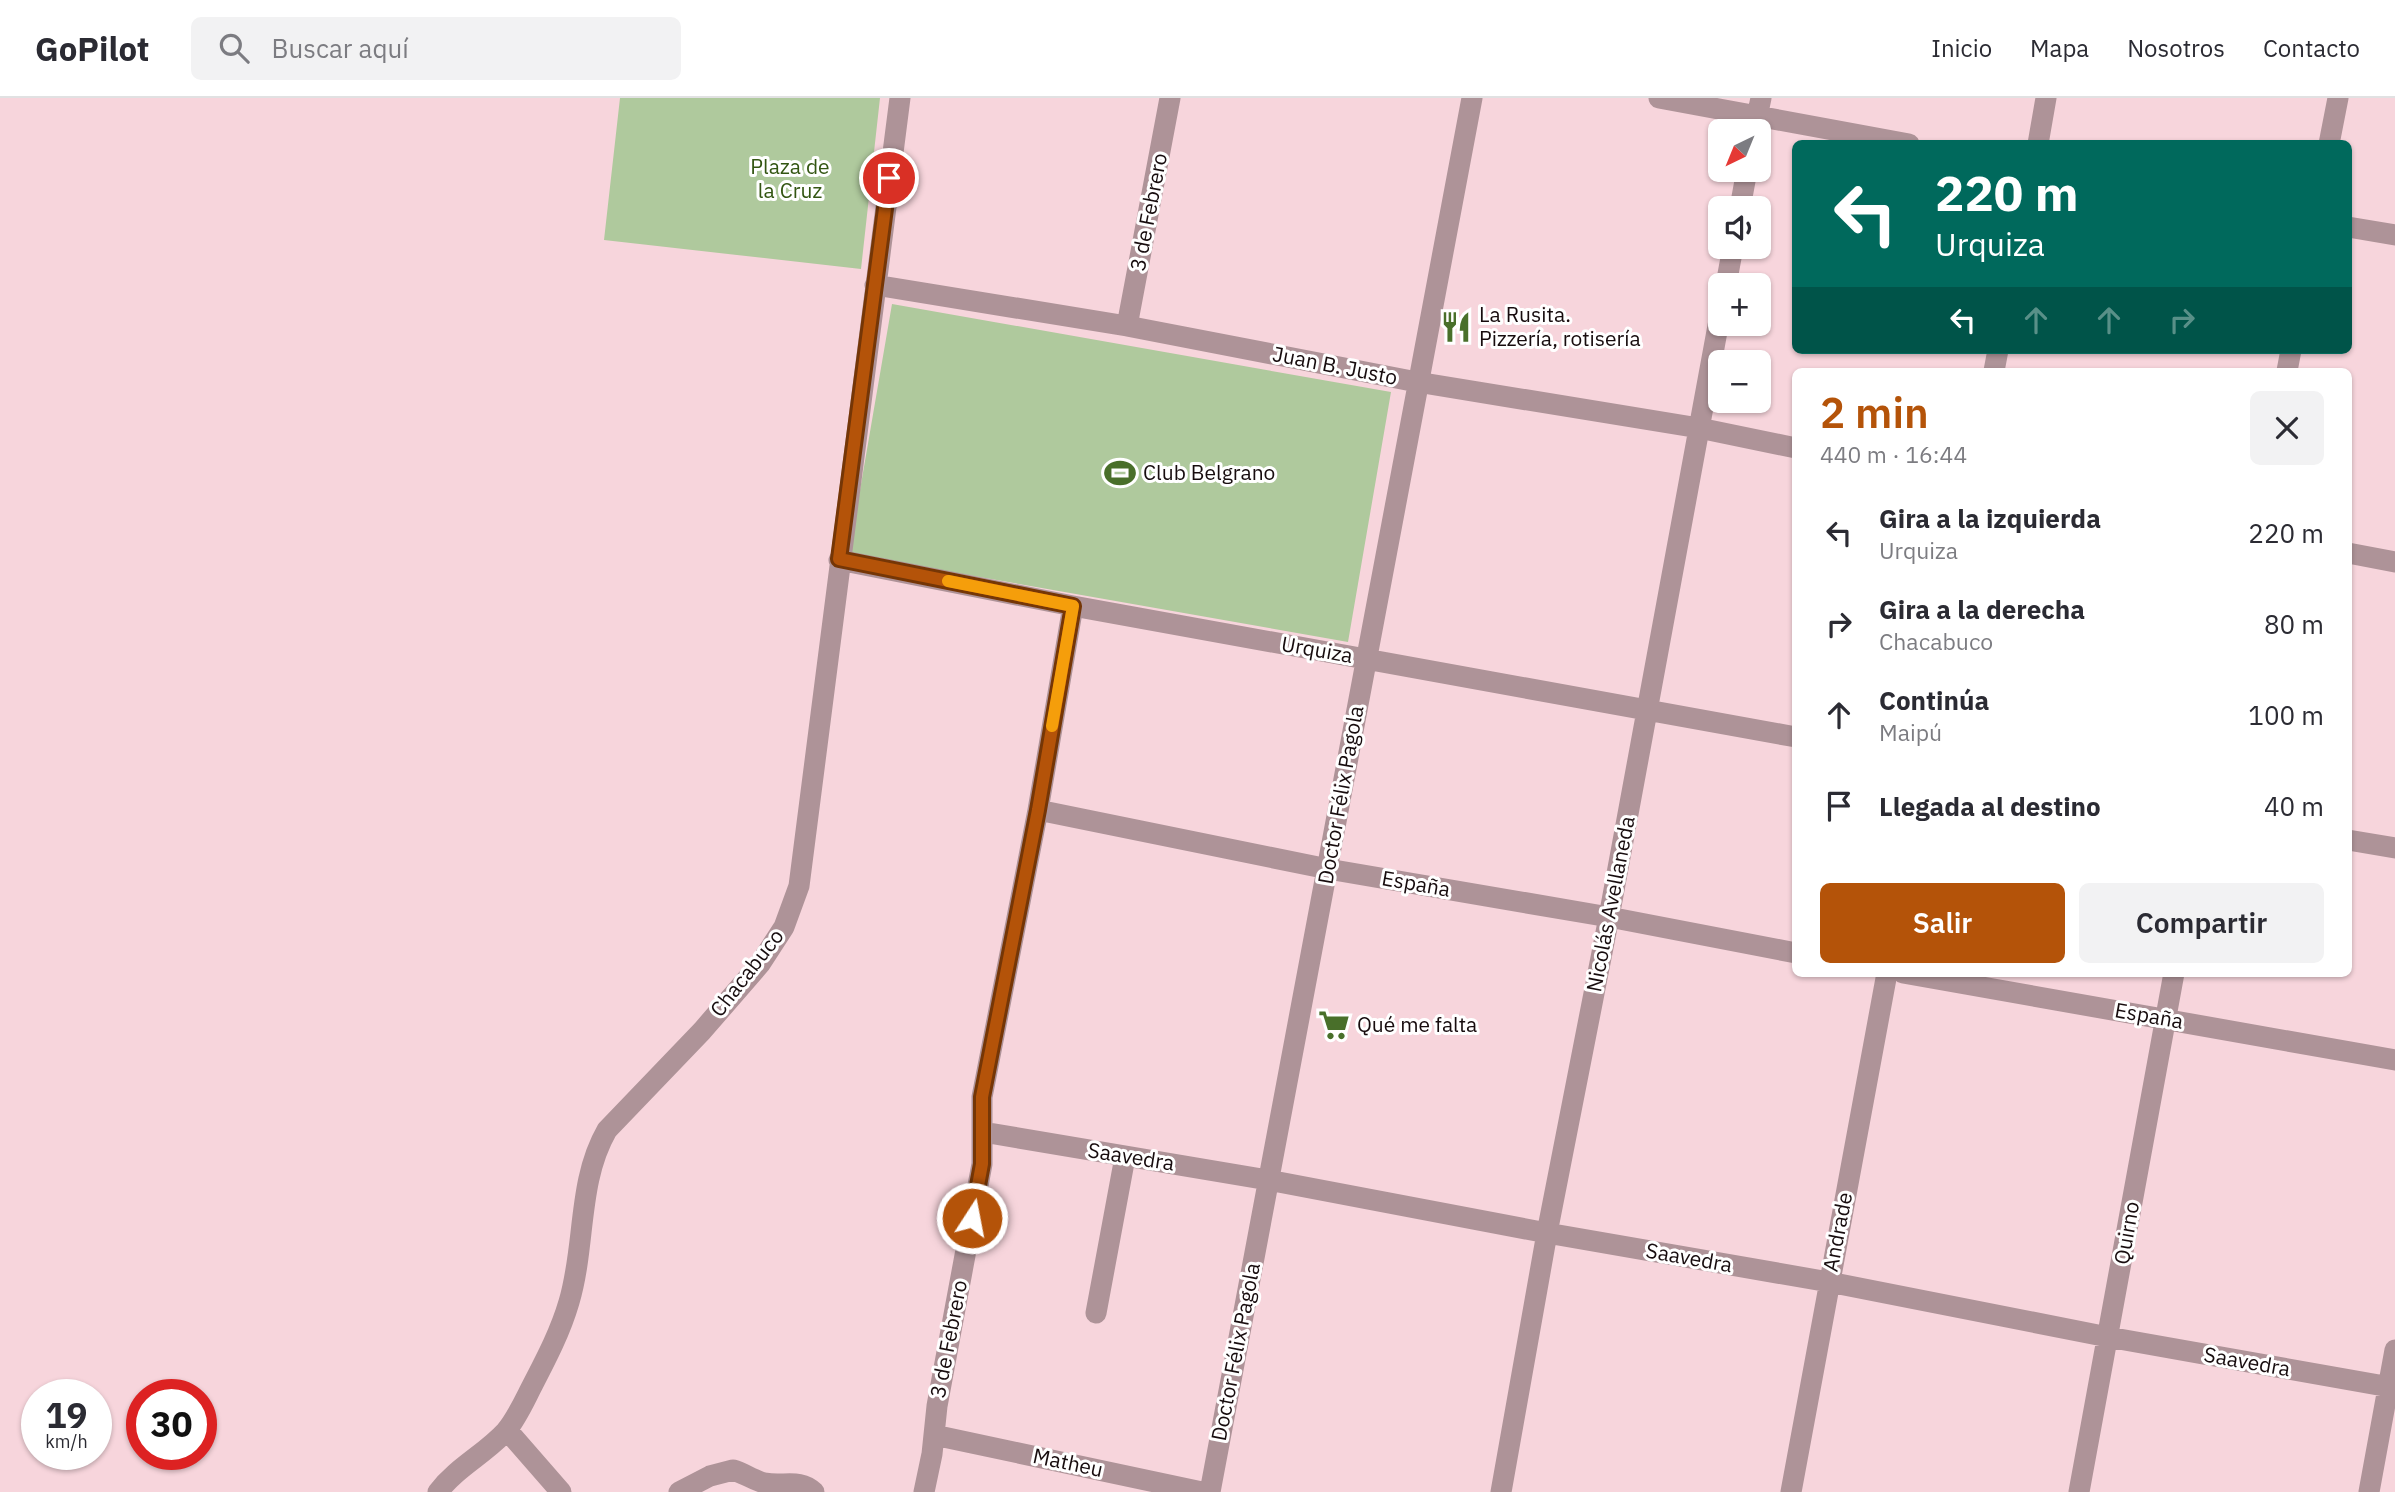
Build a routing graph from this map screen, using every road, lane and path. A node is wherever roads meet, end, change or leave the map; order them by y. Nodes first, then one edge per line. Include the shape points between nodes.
1 (900, 98) edge
2 (1170, 98) edge
3 (1472, 98) edge
4 (1659, 98) edge
5 (2046, 98) edge
6 (2338, 98) edge
7 (1757, 115) edge
8 (1888, 140) edge
9 (2039, 140) edge
10 (2330, 140) edge
11 (2352, 228) edge
12 (2395, 235) edge
13 (875, 285) junction
14 (1127, 326) junction
15 (1716, 336) edge
16 (1417, 382) junction
17 (1699, 428) junction
18 (1792, 446) edge
19 (2352, 554) edge
20 (839, 559) junction
21 (2395, 562) edge
22 (1073, 606) junction
23 (1366, 659) junction
24 (1648, 709) junction
25 (1792, 736) edge
26 (1038, 810) junction
27 (2352, 840) edge
28 (2395, 848) edge
29 (1328, 869) junction
30 (1609, 917) junction
31 (1792, 952) edge
32 (1886, 977) edge
33 (1926, 977) edge
34 (2173, 977) edge
35 (2165, 1019) junction
36 (2395, 1060) edge
37 (983, 1132) junction
38 (1125, 1157) junction
39 (1268, 1180) junction
40 (1547, 1233) junction
41 (1829, 1282) junction
42 (1096, 1313) dead end
43 (2108, 1337) junction
44 (2395, 1350) edge
45 (2392, 1388) edge
46 (507, 1430) junction
47 (934, 1435) junction
48 (438, 1492) edge
49 (561, 1492) edge
50 (679, 1492) edge
51 (814, 1492) edge
52 (924, 1492) edge
53 (1202, 1492) edge
54 (1210, 1492) edge
55 (1501, 1492) edge
56 (1790, 1492) edge
57 (2079, 1492) edge
58 (2369, 1492) edge

1 - 13 street, Chacabuco
2 - 14 street, 3 de Febrero
3 - 16 street, Doctor Félix Pagola
4 - 7 street
5 - 9 street
6 - 10 street
7 - 8 street
11 - 12 street
13 - 14 street, Juan B. Justo
13 - 20 street, Chacabuco
14 - 16 street, Juan B. Justo
15 - 17 street, Nicolás Avellaneda
16 - 17 street, Juan B. Justo
16 - 23 street, Doctor Félix Pagola
17 - 18 street, Juan B. Justo
17 - 24 street, Nicolás Avellaneda
19 - 21 street
20 - 22 street, Urquiza
20 - 46 street, Chacabuco via 799,886 791,911 760,964 607,1130 596,1149 570,1299 557,1337
22 - 23 street, Urquiza
22 - 26 street, 3 de Febrero
23 - 24 street, Urquiza
23 - 29 street, Doctor Félix Pagola
24 - 25 street, Urquiza
24 - 30 street, Nicolás Avellaneda
26 - 29 street, España
26 - 37 street, 3 de Febrero via 982,1097
27 - 28 street
29 - 30 street, España
29 - 39 street, Doctor Félix Pagola
30 - 31 street, España
30 - 40 street, Nicolás Avellaneda
32 - 41 street, Andrade
33 - 35 street, España
34 - 35 street, Quirno
35 - 36 street, España
35 - 43 street, Quirno
37 - 38 street, Saavedra
37 - 47 street, 3 de Febrero via 982,1164
38 - 39 street, Saavedra
38 - 42 street
39 - 40 street, Saavedra
39 - 54 street, Doctor Félix Pagola
40 - 41 street, Saavedra
40 - 55 street, Nicolás Avellaneda
41 - 43 street, Saavedra
41 - 56 street, Andrade
43 - 45 street, Saavedra
43 - 57 street, Quirno
44 - 45 street
45 - 58 street
46 - 48 street, Chacabuco
46 - 49 street
47 - 52 street, 3 de Febrero
47 - 53 street, Matheu
50 - 51 street via 733,1470 763,1483 794,1483

